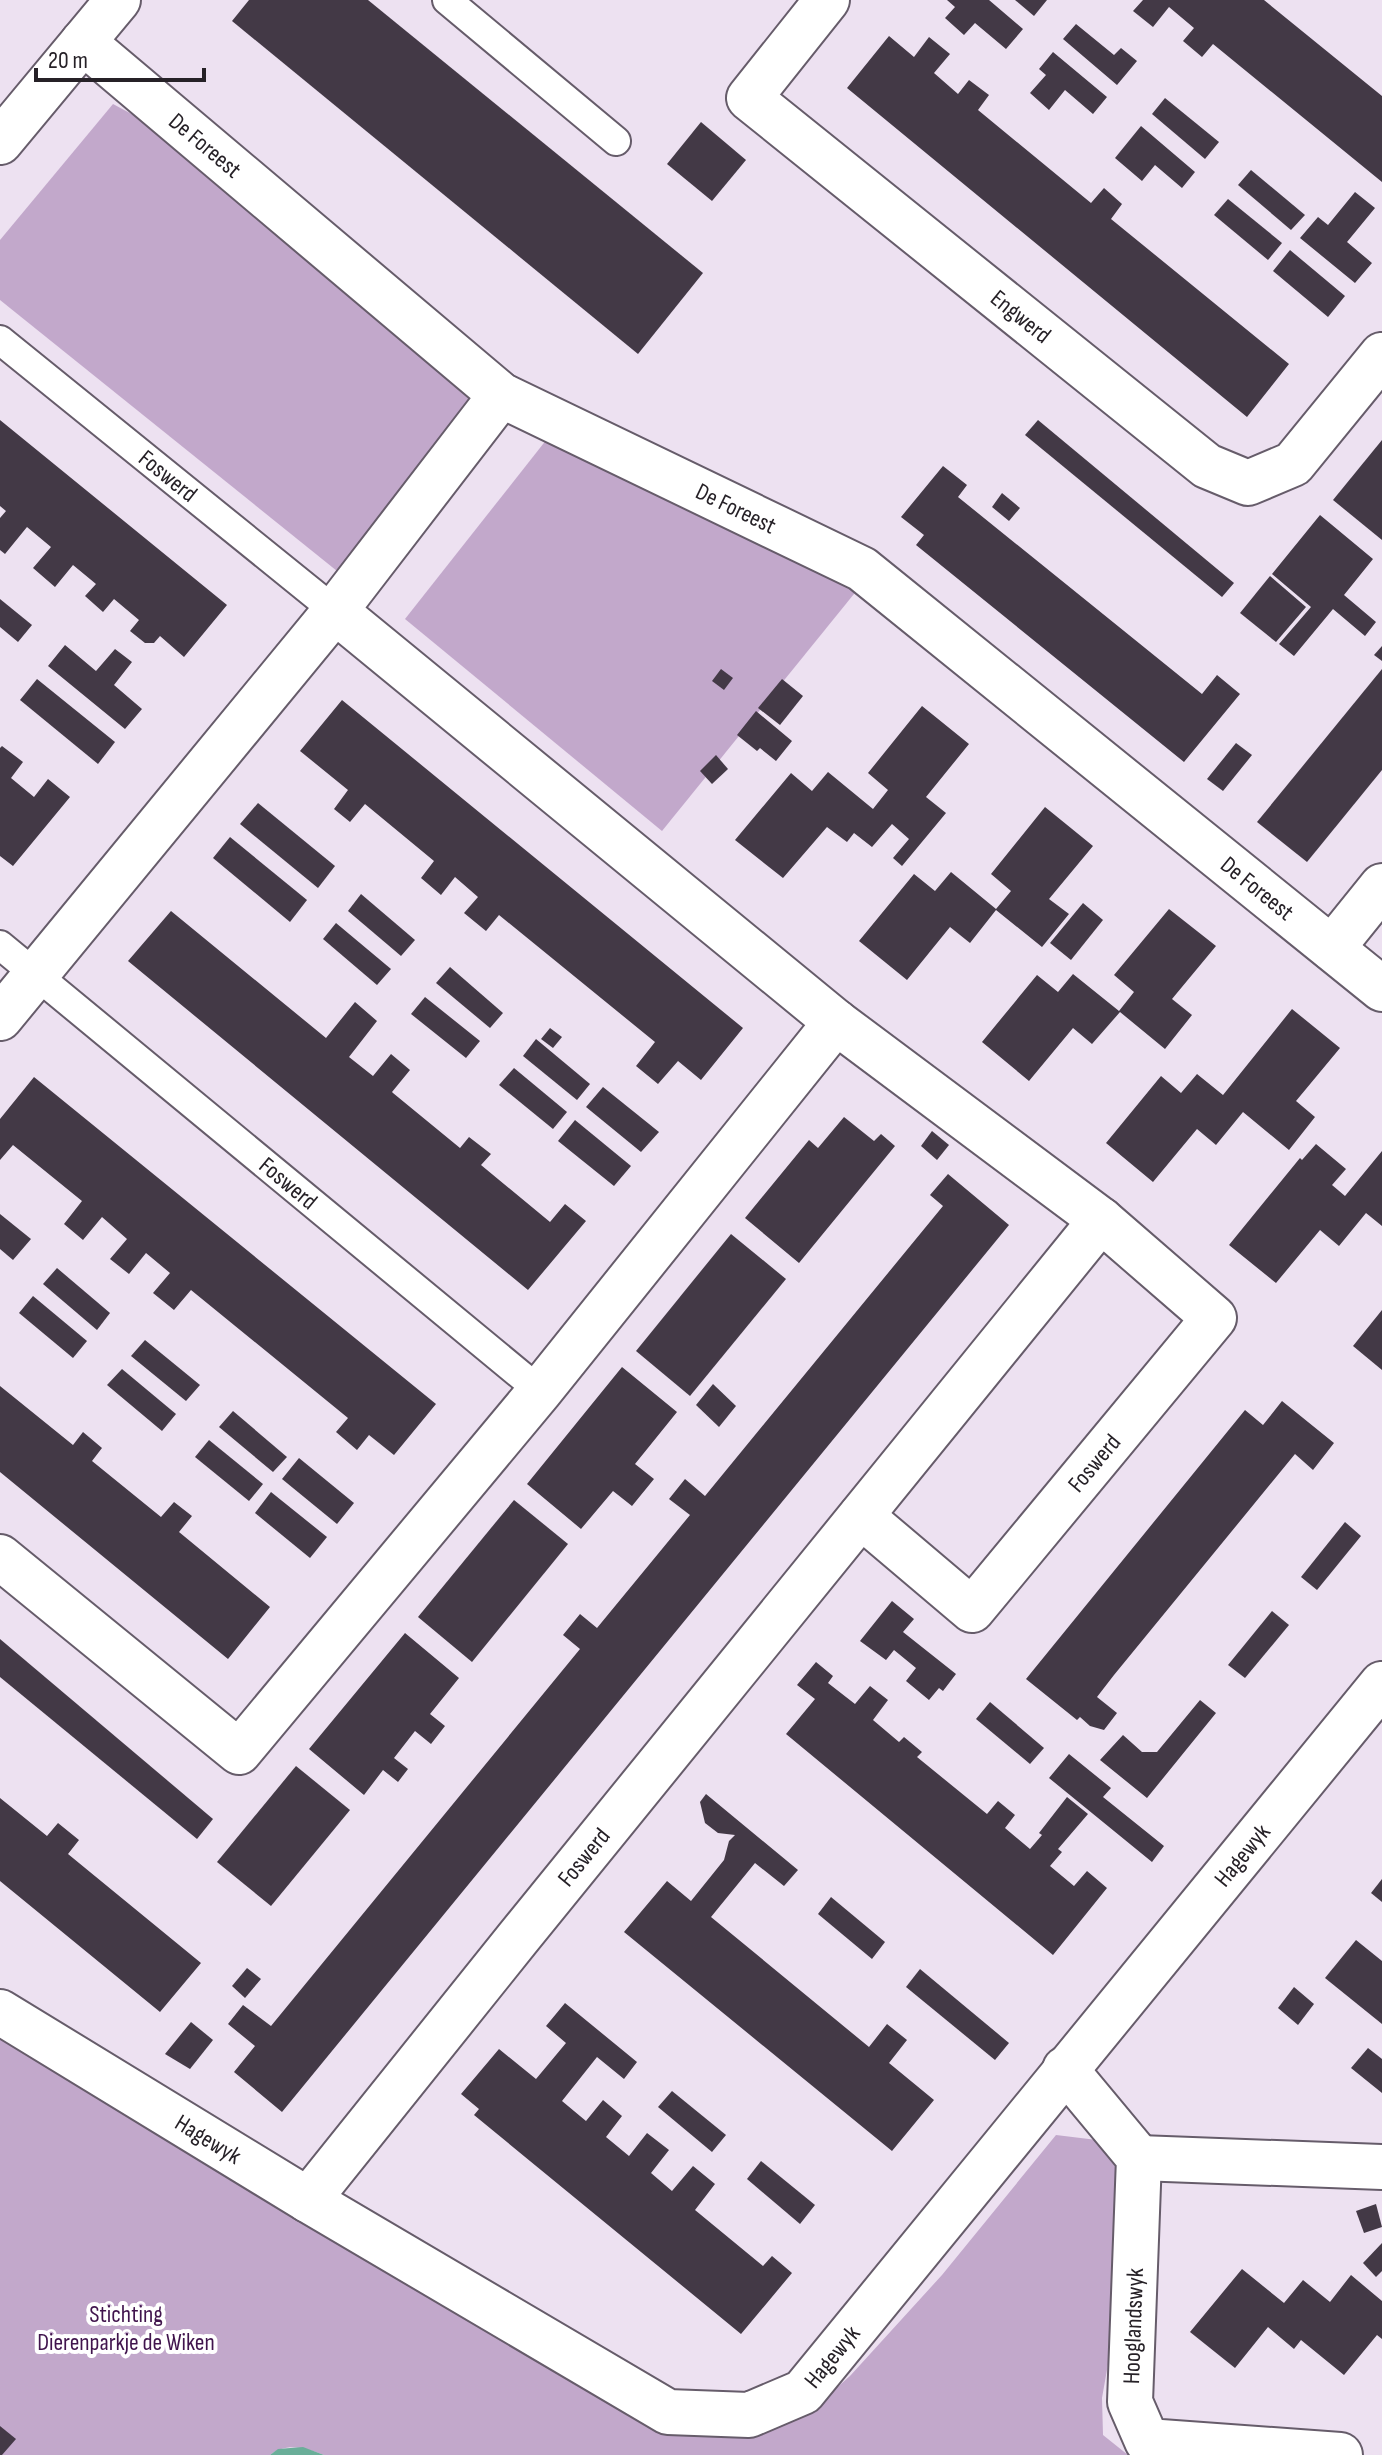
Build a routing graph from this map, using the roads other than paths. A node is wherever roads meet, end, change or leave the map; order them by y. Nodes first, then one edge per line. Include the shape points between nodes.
1 (118, 0) edge
2 (447, 0) edge
3 (827, 0) edge
4 (83, 42) junction
5 (616, 141) dead end
6 (0, 142) edge
7 (0, 340) edge
8 (1382, 355) edge
9 (501, 395) junction
10 (335, 611) junction
11 (1382, 886) edge
12 (0, 945) edge
13 (1332, 948) junction
14 (36, 975) junction
15 (1382, 989) edge
16 (0, 1018) edge
17 (836, 1022) junction
18 (1101, 1220) junction
19 (540, 1391) junction
20 (861, 1516) junction
21 (0, 1557) edge
22 (1382, 1684) edge
23 (0, 2012) edge
24 (1065, 2069) junction
25 (1139, 2158) junction
26 (1382, 2167) edge
27 (308, 2200) junction
28 (1340, 2455) edge

1 - 4 street
2 - 5 lane
3 - 8 street, Engwerd via 749,98 1207,466 1248,483 1293,464
4 - 6 street
4 - 9 street, De Foreest
7 - 10 lane, Foswerd
9 - 10 street
9 - 13 street, De Foreest via 862,569
10 - 14 street
10 - 17 street, Foswerd
11 - 13 street
12 - 14 lane, Foswerd
13 - 15 street, De Foreest
14 - 16 street
14 - 19 lane, Foswerd
17 - 18 street, Foswerd
17 - 19 street
18 - 20 street, Foswerd
18 - 20 street, Foswerd via 1214,1318 972,1610
19 - 21 street via 239,1752
20 - 27 street, Foswerd
22 - 24 street, Hagewyk
23 - 27 street, Hagewyk
24 - 25 street
24 - 27 street, Hagewyk via 803,2392 749,2415 668,2412
25 - 26 street
25 - 28 street, Hooglandswyk via 1130,2402 1147,2441

